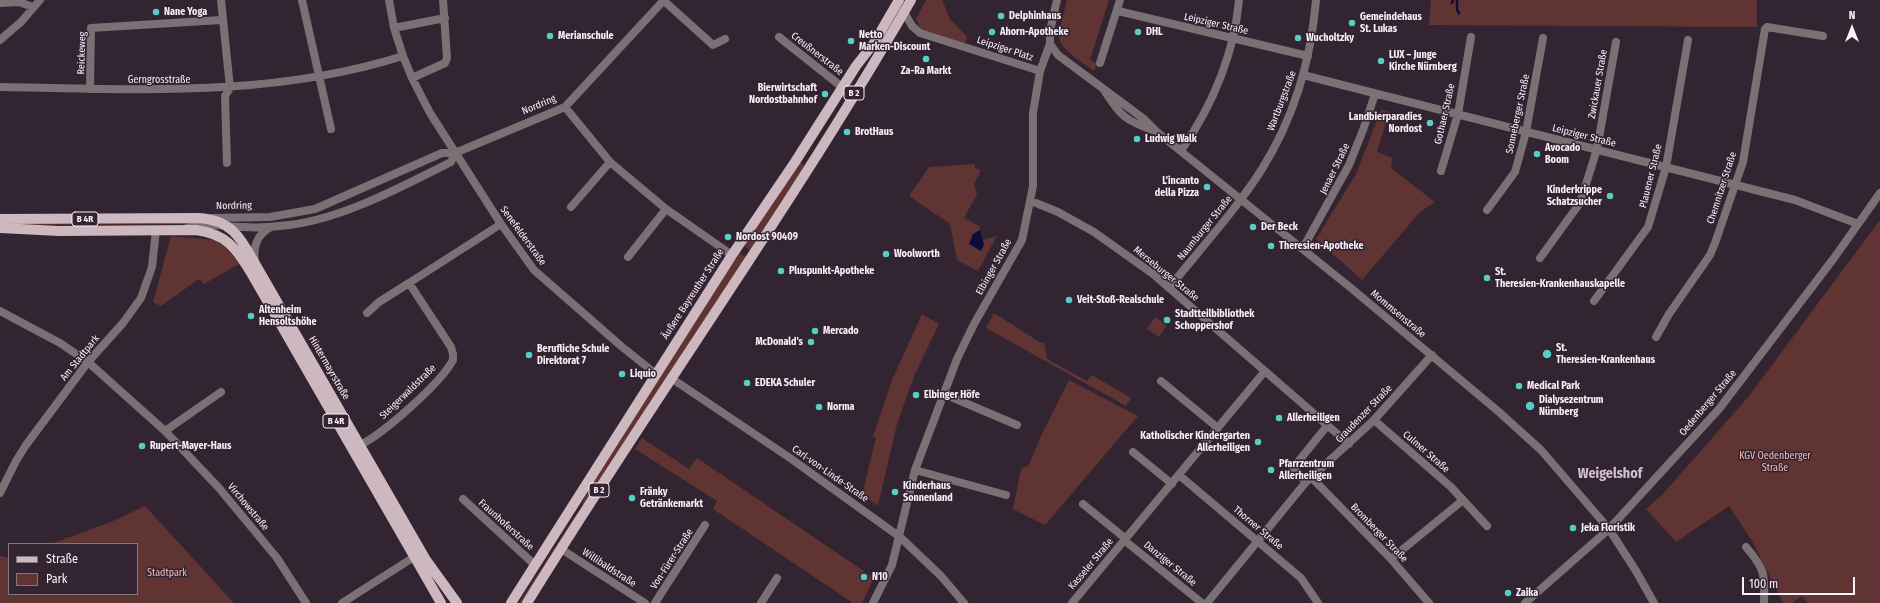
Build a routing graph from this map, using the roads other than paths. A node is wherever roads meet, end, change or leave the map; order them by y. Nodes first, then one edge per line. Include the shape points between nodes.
1 (40, 0) edge
2 (221, 0) edge
3 (302, 0) edge
4 (389, 0) edge
5 (443, 0) edge
6 (663, 0) edge
7 (899, 0) edge
8 (911, 0) edge
9 (1057, 0) edge
10 (1120, 0) edge
11 (1239, 0) edge
12 (1316, 0) edge
13 (0, 3) edge
14 (33, 7) junction
15 (1118, 11) junction
16 (904, 12) junction
17 (445, 18) junction
18 (221, 20) junction
19 (394, 28) junction
20 (1823, 36) dead end
21 (779, 37) dead end
22 (1471, 37) dead end
23 (1232, 38) junction
24 (1543, 38) dead end
25 (725, 39) dead end
26 (0, 40) edge
27 (1688, 40) dead end
28 (1616, 42) dead end
29 (1050, 44) junction
30 (403, 56) junction
31 (1308, 56) junction
32 (1100, 63) dead end
33 (1040, 71) junction
34 (1303, 75) junction
35 (318, 77) junction
36 (412, 78) junction
37 (842, 87) junction
38 (0, 88) edge
39 (90, 88) junction
40 (230, 88) junction
41 (1375, 94) junction
42 (565, 107) junction
43 (1458, 114) junction
44 (331, 130) dead end
45 (1526, 132) junction
46 (1596, 149) junction
47 (1181, 151) junction
48 (455, 153) junction
49 (610, 162) junction
50 (227, 163) dead end
51 (1666, 167) junction
52 (1441, 171) dead end
53 (1735, 185) junction
54 (1880, 193) edge
55 (1241, 198) junction
56 (1031, 201) junction
57 (571, 207) dead end
58 (666, 209) junction
59 (1487, 210) dead end
60 (207, 218) junction
61 (235, 218) junction
62 (0, 219) edge
63 (500, 224) junction
64 (1858, 224) junction
65 (227, 226) junction
66 (271, 227) junction
67 (0, 228) edge
68 (156, 230) junction
69 (182, 230) junction
70 (224, 238) junction
71 (1303, 248) junction
72 (732, 255) junction
73 (628, 257) dead end
74 (1540, 258) dead end
75 (255, 263) junction
76 (410, 283) junction
77 (1169, 288) junction
78 (1594, 301) dead end
79 (0, 311) edge
80 (366, 313) dead end
81 (1656, 337) dead end
82 (1432, 355) junction
83 (88, 362) junction
84 (1265, 371) junction
85 (656, 374) junction
86 (671, 378) junction
87 (1161, 381) dead end
88 (221, 392) dead end
89 (944, 394) junction
90 (1374, 420) junction
91 (1017, 425) dead end
92 (1327, 426) junction
93 (1218, 428) junction
94 (165, 431) junction
95 (1349, 444) junction
96 (360, 446) junction
97 (1132, 452) dead end
98 (915, 470) junction
99 (1179, 475) junction
100 (1309, 480) junction
101 (1172, 484) junction
102 (0, 493) edge
103 (1006, 495) dead end
104 (463, 499) dead end
105 (1463, 500) junction
106 (576, 501) junction
107 (1083, 504) dead end
108 (586, 511) junction
109 (705, 525) dead end
110 (1487, 526) dead end
111 (1608, 529) junction
112 (900, 537) junction
113 (1125, 540) junction
114 (1258, 540) junction
115 (1746, 547) dead end
116 (562, 549) junction
117 (414, 557) junction
118 (1391, 559) junction
119 (535, 565) junction
120 (777, 578) dead end
121 (306, 603) edge
122 (342, 603) edge
123 (441, 603) edge
124 (457, 603) edge
125 (511, 603) edge
126 (528, 603) edge
127 (645, 603) edge
128 (655, 603) edge
129 (761, 603) edge
130 (873, 603) edge
131 (964, 603) edge
132 (1072, 603) edge
133 (1202, 603) edge
134 (1206, 603) edge
135 (1318, 603) edge
136 (1429, 603) edge
137 (1525, 603) edge
138 (1654, 603) edge
139 (1764, 603) edge

1 - 14 street
2 - 18 street
3 - 35 street
4 - 19 street, Senefelderstraße
5 - 17 street
6 - 25 street via 713,45
6 - 42 street, Nordring via 576,98
7 - 37 main road, Äußere Bayreuther Straße / B 2 via 872,46
8 - 16 main road, B 2
9 - 29 street, Leipziger Platz via 1050,31
10 - 15 street
11 - 23 street
12 - 31 street, Wartburgstraße
13 - 14 street via 19,2
14 - 26 street via 21,22
15 - 23 street, Leipziger Straße
15 - 32 street
16 - 33 street, Leipziger Platz via 912,26 920,33
16 - 86 main road, B 2 via 829,137
17 - 19 street
17 - 36 street via 445,63
18 - 39 street, Reickeweg via 91,28
18 - 40 street
19 - 30 street, Senefelderstraße
20 - 53 street, Chemnitzer Straße via 1767,27 1764,29 1743,162
21 - 37 street, Creußnerstraße
22 - 43 street, Gothaer Straße
23 - 31 street, Leipziger Straße
23 - 47 street via 1222,74 1210,102
24 - 45 street, Sonneberger Straße
27 - 51 street, Plauener Straße
28 - 46 street, Zwickauer Straße
29 - 33 street, Leipziger Platz
29 - 47 street, Mommsenstraße via 1058,54 1102,88 1116,110 1133,122 1157,132
30 - 35 street, Gerngrosstraße
30 - 36 street, Senefelderstraße
31 - 34 street, Wartburgstraße
33 - 56 street, Elbinger Straße via 1032,121
34 - 41 street, Leipziger Straße
34 - 55 street, Wartburgstraße via 1292,110 1278,139 1262,169
35 - 40 street, Gerngrosstraße
35 - 44 street
36 - 48 street, Senefelderstraße via 430,114
37 - 72 main road, Äußere Bayreuther Straße / B 2
38 - 39 street, Gerngrosstraße
39 - 40 street, Gerngrosstraße
40 - 50 street via 225,96
41 - 43 street, Leipziger Straße
41 - 71 street, Jenaer Straße via 1349,165
42 - 48 street, Nordring
42 - 49 street
43 - 45 street, Leipziger Straße
43 - 52 street, Gothaer Straße
45 - 46 street, Leipziger Straße
45 - 59 street, Sonneberger Straße via 1515,172
46 - 51 street, Leipziger Straße
46 - 74 street, Zwickauer Straße via 1580,203
47 - 55 street, Mommsenstraße
48 - 61 street, Nordring via 439,154 315,210 286,216
48 - 63 street, Senefelderstraße
48 - 66 street, Nordring via 450,162 351,208 308,222
49 - 57 street
49 - 58 street
51 - 53 street, Leipziger Straße
51 - 78 street, Plauener Straße via 1648,227
53 - 64 street, Leipziger Straße via 1795,200
53 - 81 street, Chemnitzer Straße via 1710,256
54 - 64 street, Oedenberger Straße
55 - 71 street, Mommsenstraße
55 - 77 street, Naumburger Straße
56 - 77 street, Merseburger Straße via 1058,212 1094,232
56 - 89 street, Elbinger Straße via 1022,240 967,337
58 - 72 street
58 - 73 street
60 - 61 street, Nordring
60 - 62 main road, Nordring / B 4R
60 - 65 main road, Hintermayrstraße / B 4R
61 - 65 street
63 - 76 street
63 - 85 street, Senefelderstraße via 534,270
64 - 111 street, Oedenberger Straße via 1723,403
65 - 66 street, Nordring
65 - 69 street, Nordring via 195,225
65 - 70 street
65 - 75 main road, Hintermayrstraße / B 4R via 236,233
66 - 75 street via 258,238
67 - 68 main road, Nordring / B 4R via 59,231
68 - 69 main road, Nordring / B 4R
68 - 83 street, Am Stadtpark via 152,267 141,298 123,323
69 - 70 main road, Nordring / B 4R via 204,231
70 - 117 main road, Hintermayrstraße / B 4R via 238,252 246,265
71 - 82 street, Mommsenstraße
72 - 85 main road, Äußere Bayreuther Straße / B 2
75 - 96 main road, Hintermayrstraße / B 4R
76 - 80 street
76 - 96 street, Steigerwaldstraße via 451,348 453,360 420,397 376,436
77 - 84 street, Merseburger Straße
79 - 83 street, Virchowstraße via 60,343
82 - 90 street, Graudenzer Straße
82 - 111 street, Mommsenstraße via 1541,450
83 - 94 street, Virchowstraße
83 - 102 street, Am Stadtpark via 16,461
84 - 92 street, Merseburger Straße
84 - 93 street, Kasseler Straße
85 - 106 main road, Äußere Bayreuther Straße / B 2
86 - 108 main road, B 2
86 - 112 street, Carl-von-Linde-Straße via 790,458
87 - 93 street
88 - 94 street
89 - 91 street
89 - 98 street, Elbinger Straße
90 - 95 street, Graudenzer Straße
90 - 105 street, Culmer Straße
92 - 95 street, Merseburger Straße
92 - 100 street, Graudenzer Straße via 1293,468
93 - 99 street, Kasseler Straße
94 - 121 street, Virchowstraße via 219,488 277,558
95 - 100 street, Graudenzer Straße
96 - 124 main road, Hintermayrstraße / B 4R via 431,569
97 - 101 street
98 - 103 street
98 - 112 street, Elbinger Straße
99 - 101 street, Kasseler Straße
99 - 114 street, Thorner Straße
100 - 114 street, Graudenzer Straße
100 - 118 street, Bromberger Straße
101 - 113 street, Kasseler Straße
104 - 119 street, Fraunhoferstraße
105 - 110 street, Culmer Straße
105 - 118 street
106 - 108 main road via 577,508
106 - 119 main road, Äußere Bayreuther Straße / B 2
107 - 113 street, Kasseler Straße
108 - 116 main road, B 2
109 - 128 street, Von-Fürer-Straße
111 - 137 street, Oedenberger Straße
111 - 138 street, Mommsenstraße
112 - 130 street, Elbinger Straße via 890,570
112 - 131 street, Carl-von-Linde-Straße via 941,576
113 - 132 street, Kasseler Straße
113 - 133 street, Danziger Straße
114 - 134 street, Graudenzer Straße
114 - 135 street, Thorner Straße via 1301,578
115 - 139 street via 1763,571
116 - 126 main road, B 2
116 - 127 street, Willibaldstraße
117 - 122 street
117 - 123 main road, Hintermayrstraße / B 4R
118 - 136 street, Bromberger Straße
119 - 125 main road, Äußere Bayreuther Straße / B 2
120 - 129 street

